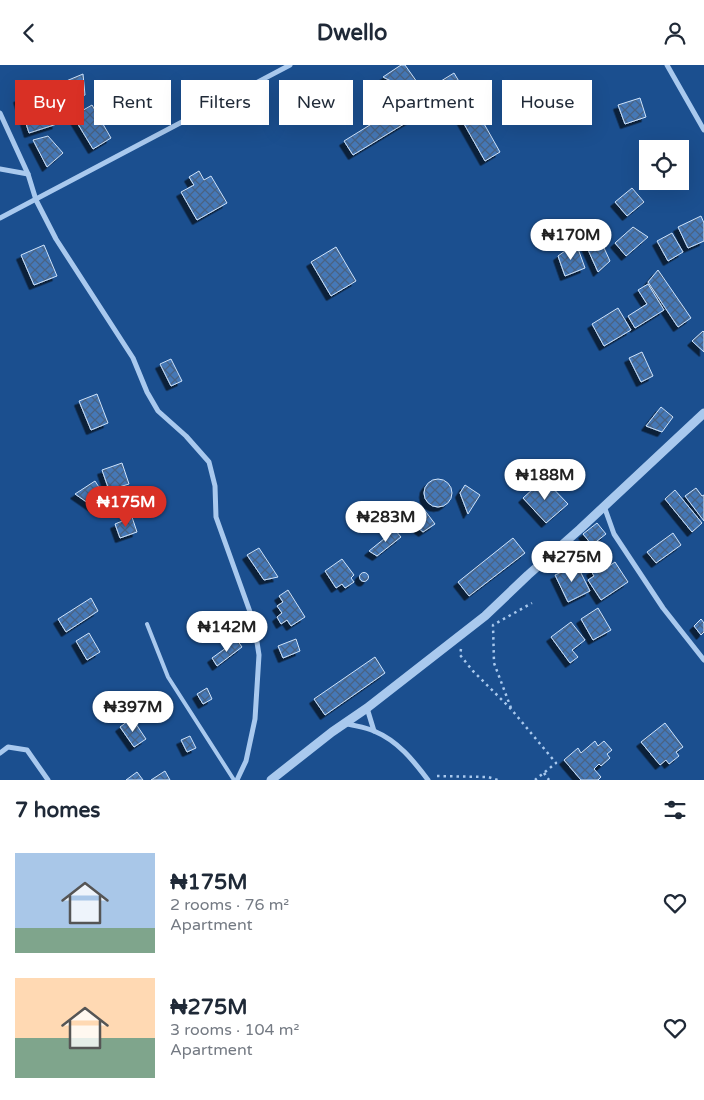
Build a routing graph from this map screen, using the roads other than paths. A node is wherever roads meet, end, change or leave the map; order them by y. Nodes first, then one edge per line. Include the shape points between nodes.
1 (290, 65) edge
2 (667, 65) edge
3 (0, 113) edge
4 (704, 130) edge
5 (0, 169) edge
6 (28, 174) junction
7 (36, 200) junction
8 (0, 218) edge
9 (704, 413) edge
10 (604, 506) junction
11 (147, 624) dead end
12 (704, 660) edge
13 (367, 708) junction
14 (344, 723) junction
15 (374, 731) junction
16 (0, 753) edge
17 (427, 778) edge
18 (48, 780) edge
19 (236, 780) edge
20 (271, 780) edge

1 - 7 street
2 - 4 street
3 - 6 street
5 - 6 street
6 - 7 street
7 - 8 street
7 - 19 street via 56,239 133,358 158,411 210,462 216,517 254,623 259,655 255,719 246,761
9 - 10 street
10 - 12 street via 614,534 663,609
10 - 13 street via 485,616
11 - 19 lane via 168,677
13 - 14 street
13 - 15 street
14 - 15 street
14 - 20 street
15 - 17 street via 409,755
16 - 18 street via 8,747 26,750

